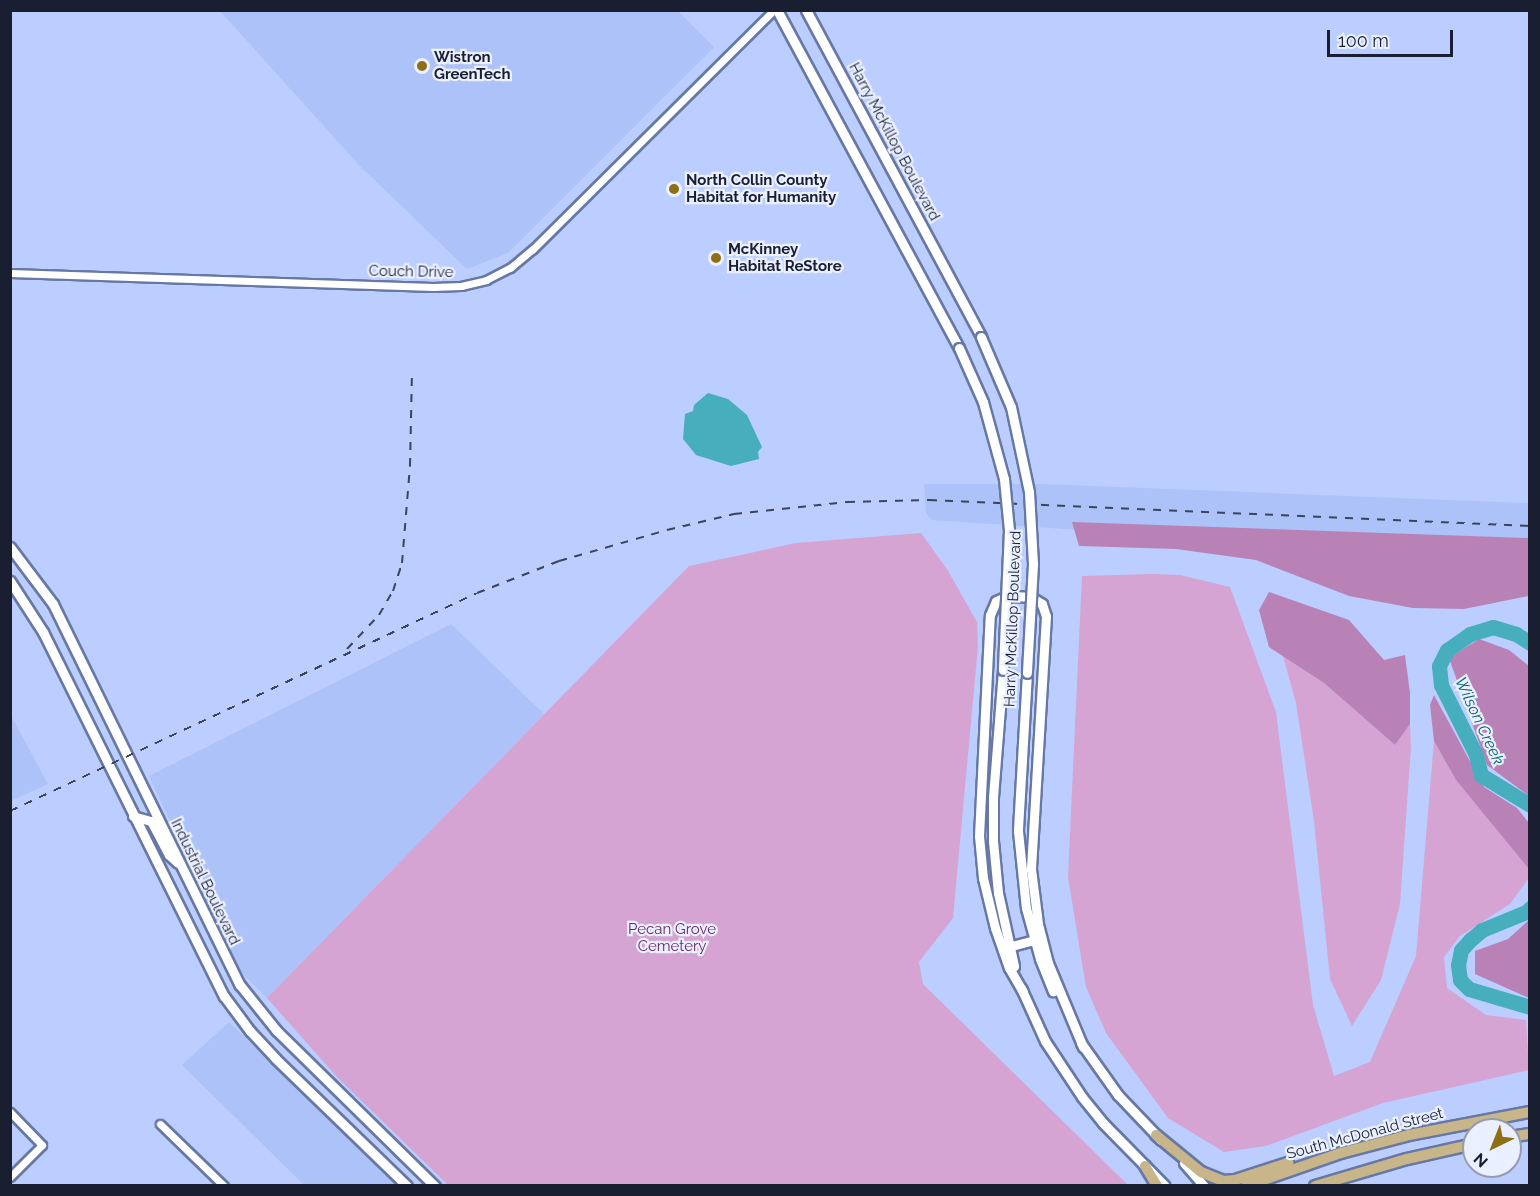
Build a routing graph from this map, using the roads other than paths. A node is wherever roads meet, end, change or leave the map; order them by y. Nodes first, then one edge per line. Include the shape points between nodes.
1 (776, 10) edge
2 (806, 10) edge
3 (10, 273) edge
4 (11, 549) edge
5 (10, 581) edge
6 (133, 816) junction
7 (183, 869) junction
8 (166, 882) junction
9 (1034, 940) junction
10 (1008, 947) junction
11 (1023, 992) junction
12 (1083, 1047) junction
13 (10, 1112) edge
14 (1524, 1113) edge
15 (160, 1124) dead end
16 (1156, 1135) junction
17 (1462, 1147) edge
18 (398, 1150) junction
19 (1341, 1153) junction
20 (385, 1164) junction
21 (1145, 1166) junction
22 (417, 1168) junction
23 (10, 1177) edge
24 (405, 1184) edge
25 (224, 1185) edge
26 (435, 1185) edge
27 (1156, 1185) edge
28 (1165, 1185) edge
29 (1204, 1185) edge
30 (1246, 1185) edge
31 (1315, 1185) edge

1 - 3 street, Couch Drive via 533,249 510,268 486,280 433,287
1 - 10 main road, Harry McKillop Boulevard, bridge via 959,348 990,422 1005,486 1009,551 993,841
2 - 9 main road, Harry McKillop Boulevard, bridge via 981,337 1007,393 1026,468 1033,545 1017,831
4 - 7 main road, Industrial Boulevard via 52,604
5 - 6 main road via 43,632
6 - 7 main road via 151,821 169,855
6 - 8 main road
7 - 8 main road
7 - 18 main road, Industrial Boulevard via 230,968 258,1009
8 - 20 main road via 211,974 242,1021
9 - 10 main road
9 - 12 main road, Harry McKillop Boulevard via 1053,992
10 - 11 main road, Harry McKillop Boulevard
11 - 12 main road via 1009,968 995,928 983,878 978,822 990,615 996,601 1007,596 1031,597 1042,604 1046,616 1031,869 1048,963
11 - 21 main road, Harry McKillop Boulevard via 1045,1041 1074,1086 1103,1124
12 - 16 main road, Harry McKillop Boulevard via 1118,1095
13 - 23 street via 42,1145
14 - 19 main road, South McDonald Street via 1433,1129
15 - 25 street
16 - 19 main road via 1201,1172 1223,1181 1312,1155
16 - 29 main road, Harry McKillop Boulevard
17 - 31 main road
18 - 20 main road
18 - 22 main road, Industrial Boulevard
19 - 30 main road, South McDonald Street
20 - 24 main road
21 - 27 main road
21 - 28 main road, Harry McKillop Boulevard
22 - 24 main road
22 - 26 main road, Industrial Boulevard

